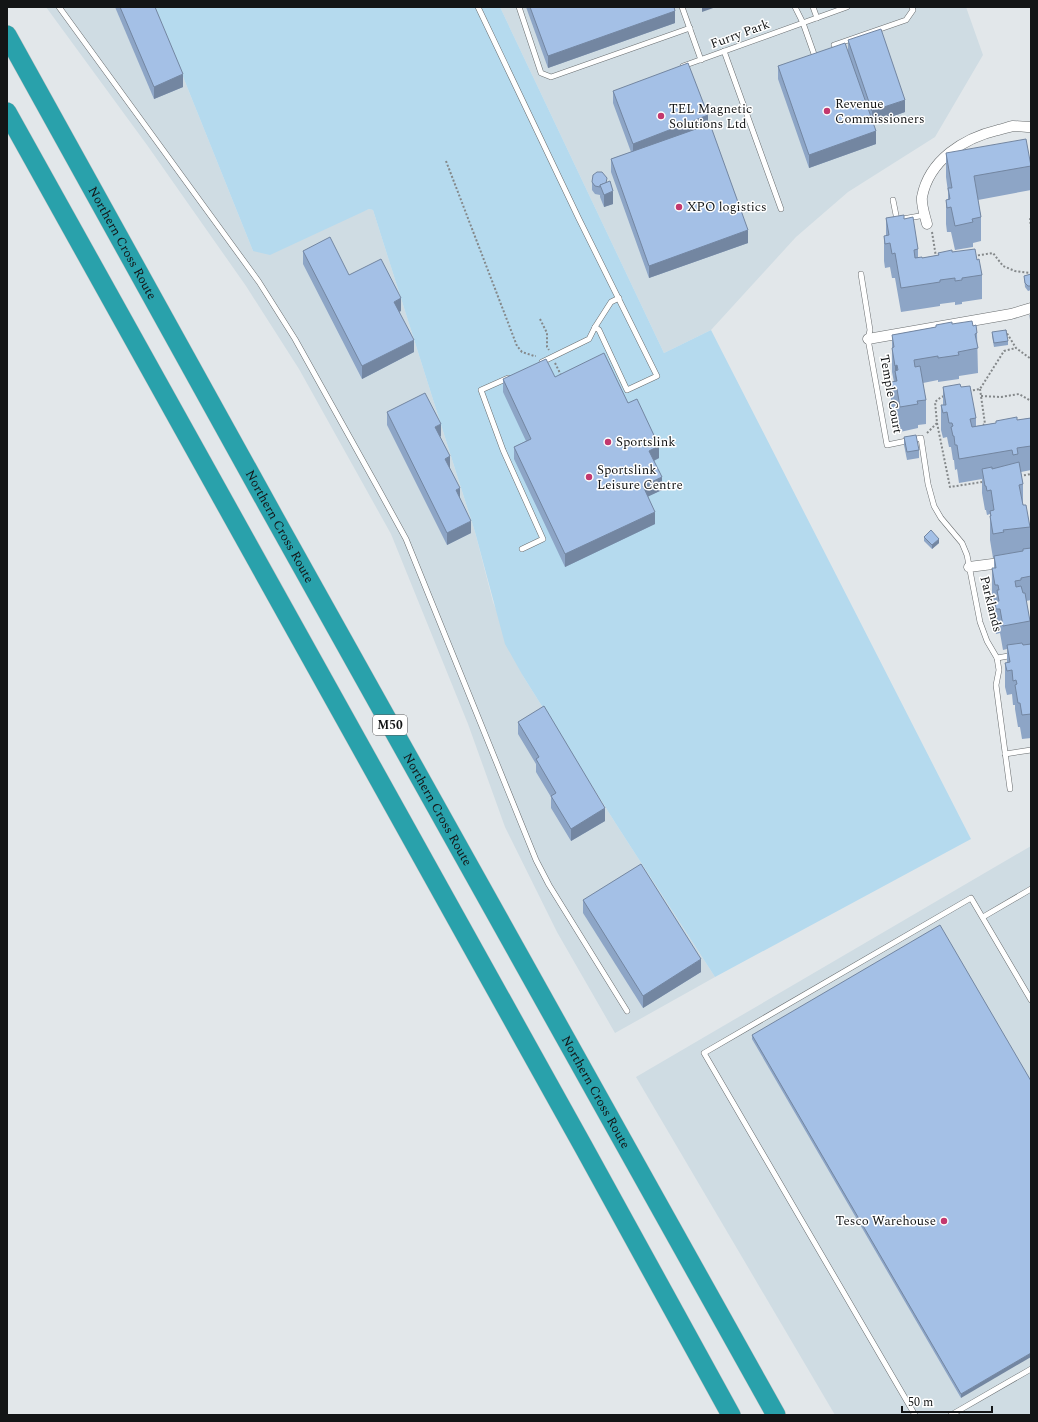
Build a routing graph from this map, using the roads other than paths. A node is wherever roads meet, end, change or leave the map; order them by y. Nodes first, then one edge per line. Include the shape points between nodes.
1 (59, 7) edge
2 (478, 7) edge
3 (519, 7) edge
4 (682, 7) edge
5 (795, 7) edge
6 (813, 7) edge
7 (847, 7) edge
8 (912, 7) edge
9 (817, 18) junction
10 (803, 23) junction
11 (690, 28) junction
12 (7, 35) edge
13 (834, 45) edge
14 (724, 51) junction
15 (814, 54) edge
16 (701, 60) junction
17 (680, 67) edge
18 (7, 112) edge
19 (1031, 127) edge
20 (893, 200) dead end
21 (781, 209) dead end
22 (928, 223) joint
23 (861, 274) dead end
24 (619, 298) junction
25 (1031, 308) edge
26 (594, 327) junction
27 (868, 339) junction
28 (538, 364) edge
29 (517, 374) edge
30 (522, 549) dead end
31 (1031, 556) edge
32 (969, 567) junction
33 (1017, 654) edge
34 (997, 658) junction
35 (1031, 750) edge
36 (1005, 754) junction
37 (1010, 790) dead end
38 (1031, 889) edge
39 (983, 917) junction
40 (1031, 1000) edge
41 (626, 1011) dead end
42 (1031, 1369) edge
43 (731, 1415) edge
44 (776, 1415) edge
45 (915, 1415) edge
46 (951, 1415) edge

1 - 41 lane via 259,282 295,339 406,539 536,860
2 - 24 lane
3 - 11 lane via 541,73 550,77
4 - 11 lane
5 - 10 lane
6 - 9 lane
7 - 9 lane, Furry Park
8 - 13 lane via 913,10 906,20
9 - 10 lane, Furry Park
10 - 14 lane, Furry Park
10 - 15 lane
11 - 16 lane
12 - 44 highway, Northern Cross Route / M50
14 - 16 lane, Furry Park
14 - 21 lane
16 - 17 lane, Furry Park
18 - 43 highway, M50 via 584,1146
19 - 22 street via 1012,126 986,133 965,142 934,167 927,179 922,198
20 - 22 lane via 897,220
23 - 27 lane, Temple Court via 870,330
24 - 26 lane via 611,302
24 - 26 lane via 657,376 627,390 600,330
25 - 27 street, Temple Court via 1011,314
26 - 28 lane via 589,339
27 - 32 lane, Temple Court via 887,445 921,438 934,506 962,543
29 - 30 lane via 481,390 543,538
31 - 32 street, Parklands via 1016,561
32 - 34 lane, Parklands via 980,622
33 - 34 lane
34 - 36 lane, Parklands via 999,670 996,685
35 - 36 lane
36 - 37 lane, Parklands
38 - 39 lane
39 - 40 lane
39 - 45 lane via 971,898 704,1053
42 - 46 lane

